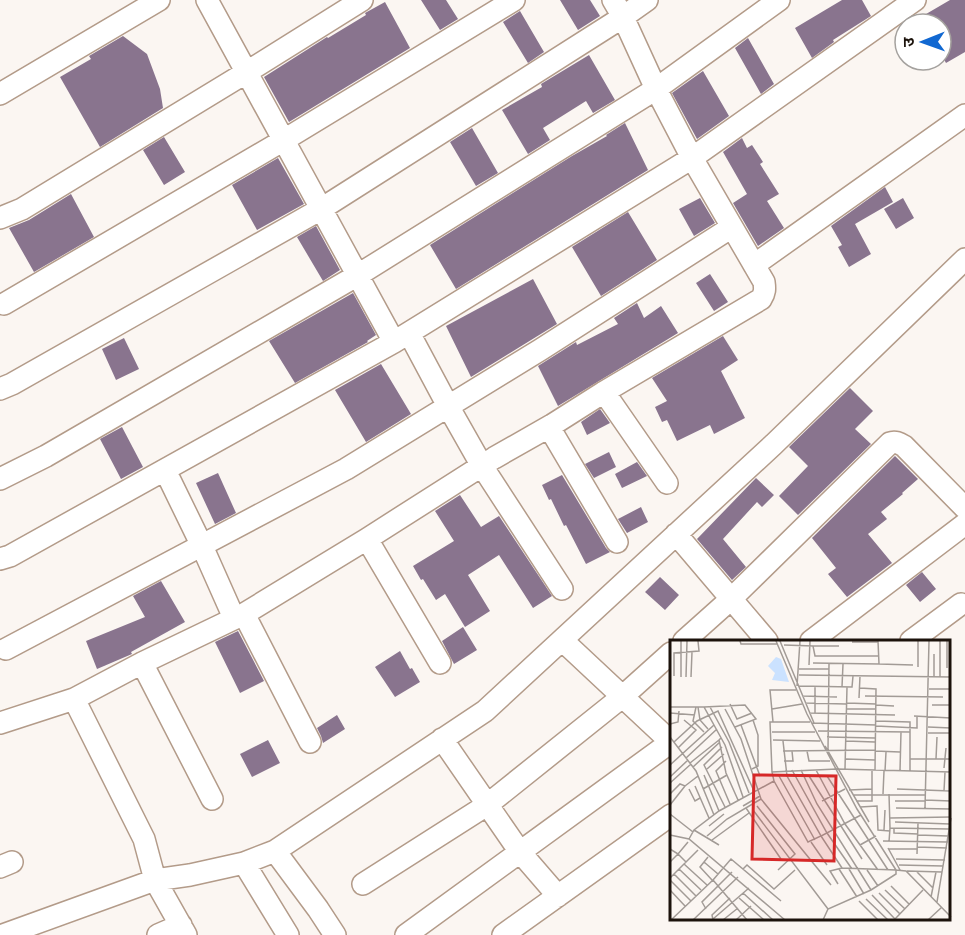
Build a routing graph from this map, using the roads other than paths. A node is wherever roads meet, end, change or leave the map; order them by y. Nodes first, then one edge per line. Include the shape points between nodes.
1 (159, 0) edge
2 (207, 0) edge
3 (362, 0) edge
4 (514, 0) edge
5 (647, 0) edge
6 (778, 0) edge
7 (915, 0) edge
8 (618, 9) edge
9 (247, 72) junction
10 (656, 89) junction
11 (0, 94) edge
12 (965, 115) edge
13 (284, 140) junction
14 (692, 158) junction
15 (321, 209) junction
16 (0, 218) edge
17 (732, 227) junction
18 (965, 258) edge
19 (754, 266) junction
20 (358, 275) junction
21 (4, 304) dead end
22 (402, 337) junction
23 (0, 389) edge
24 (604, 392) junction
25 (448, 406) junction
26 (549, 427) junction
27 (482, 466) junction
28 (165, 470) junction
29 (0, 479) edge
30 (667, 483) dead end
31 (965, 508) edge
32 (965, 524) edge
33 (676, 534) junction
34 (367, 539) junction
35 (617, 542) dead end
36 (202, 546) junction
37 (0, 559) edge
38 (562, 589) dead end
39 (731, 599) junction
40 (961, 604) dead end
41 (239, 616) junction
42 (561, 640) junction
43 (685, 640) edge
44 (766, 640) edge
45 (812, 640) edge
46 (912, 640) edge
47 (6, 649) dead end
48 (670, 654) edge
49 (142, 663) junction
50 (440, 663) dead end
51 (622, 697) junction
52 (74, 699) junction
53 (0, 723) edge
54 (442, 740) junction
55 (670, 741) edge
56 (310, 742) dead end
57 (670, 743) edge
58 (212, 799) dead end
59 (487, 805) junction
60 (670, 816) edge
61 (275, 850) junction
62 (520, 852) junction
63 (244, 863) junction
64 (153, 875) junction
65 (363, 884) dead end
66 (558, 896) junction
67 (184, 930) edge
68 (3, 935) edge
69 (158, 935) edge
70 (288, 935) edge
71 (335, 935) edge
72 (406, 935) edge
73 (503, 935) edge

1 - 11 street
2 - 9 street
3 - 9 street
4 - 13 street
5 - 8 street
6 - 10 street
7 - 14 street
8 - 10 street
8 - 15 street
9 - 13 street
9 - 16 street via 22,209
10 - 14 street
10 - 20 street
12 - 19 street
13 - 15 street
13 - 21 street
14 - 17 street
14 - 22 street
15 - 20 street
15 - 23 street
17 - 19 street
17 - 25 street
18 - 33 street
19 - 24 street via 764,282 760,299
20 - 22 street
20 - 29 street
22 - 25 street
22 - 28 street
24 - 26 street
24 - 30 street
25 - 27 street
25 - 36 street via 346,469
26 - 27 street
26 - 35 street
27 - 34 street
27 - 38 street
28 - 36 street
28 - 37 street
31 - 39 street via 904,446 894,441
32 - 45 street
33 - 39 street
33 - 42 street
34 - 41 street
34 - 50 street
36 - 41 street
36 - 47 street
39 - 43 street
39 - 44 street
40 - 46 street
41 - 49 street
41 - 56 street
42 - 51 street
42 - 54 street via 485,711
48 - 51 street
49 - 52 street
49 - 58 street
51 - 55 street
51 - 59 street
52 - 53 street
52 - 64 street via 144,839
54 - 59 street
54 - 61 street
57 - 62 street
59 - 62 street
59 - 65 street
60 - 66 street
61 - 63 street
61 - 71 street
62 - 66 street
62 - 72 street
63 - 64 street via 190,875
63 - 70 street
64 - 67 street
64 - 68 street
66 - 73 street
67 - 69 street

